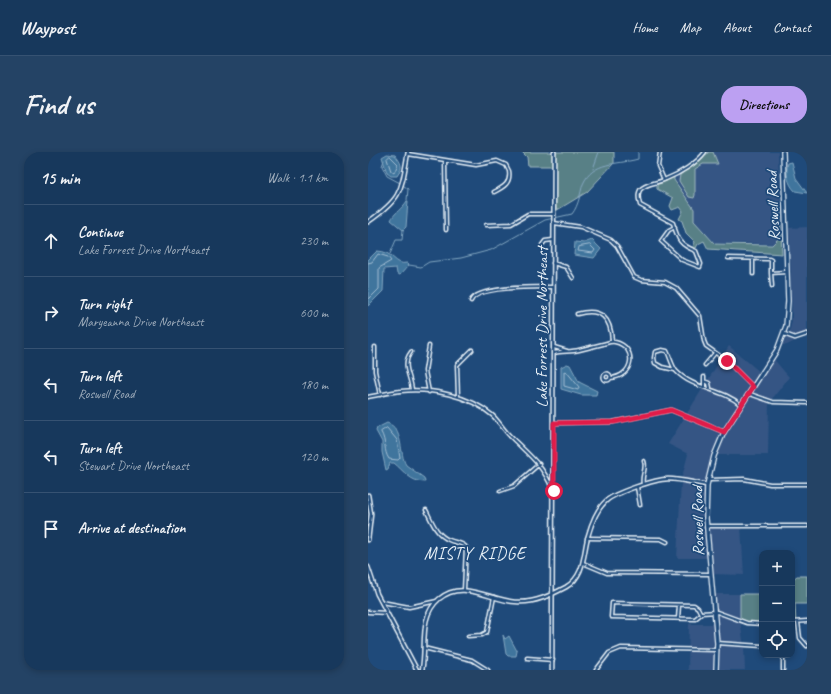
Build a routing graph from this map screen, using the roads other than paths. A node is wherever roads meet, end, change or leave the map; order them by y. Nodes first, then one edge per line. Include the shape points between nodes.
1 (554, 152) edge
2 (660, 152) edge
3 (705, 152) edge
4 (783, 152) edge
5 (408, 153) edge
6 (445, 160) junction
7 (664, 180) junction
8 (494, 192) dead end
9 (554, 215) junction
10 (368, 222) edge
11 (554, 222) junction
12 (486, 225) dead end
13 (674, 227) junction
14 (446, 230) dead end
15 (553, 240) junction
16 (542, 245) dead end
17 (728, 258) dead end
18 (753, 260) junction
19 (553, 263) junction
20 (786, 272) junction
21 (771, 273) junction
22 (753, 274) dead end
23 (573, 278) dead end
24 (772, 286) dead end
25 (553, 287) junction
26 (471, 301) dead end
27 (577, 314) dead end
28 (784, 334) junction
29 (807, 334) edge
30 (612, 341) junction
31 (429, 346) dead end
32 (554, 346) junction
33 (375, 347) dead end
34 (563, 349) junction
35 (472, 350) dead end
36 (568, 351) junction
37 (412, 352) dead end
38 (563, 352) junction
39 (554, 353) junction
40 (716, 353) junction
41 (705, 365) dead end
42 (675, 370) junction
43 (704, 377) dead end
44 (610, 378) dead end
45 (704, 381) junction
46 (704, 387) junction
47 (753, 387) junction
48 (710, 388) junction
49 (412, 390) junction
50 (429, 392) junction
51 (748, 394) junction
52 (380, 395) junction
53 (368, 397) edge
54 (458, 397) junction
55 (736, 400) junction
56 (744, 400) junction
57 (807, 403) edge
58 (741, 405) junction
59 (554, 423) junction
60 (724, 432) junction
61 (644, 461) dead end
62 (540, 464) junction
63 (708, 480) junction
64 (807, 484) edge
65 (643, 485) junction
66 (707, 485) junction
67 (637, 487) junction
68 (500, 491) dead end
69 (554, 492) junction
70 (368, 495) edge
71 (640, 505) dead end
72 (426, 510) dead end
73 (707, 526) junction
74 (807, 526) edge
75 (587, 538) junction
76 (368, 540) edge
77 (667, 542) dead end
78 (583, 563) junction
79 (368, 567) edge
80 (711, 574) junction
81 (464, 590) junction
82 (554, 594) junction
83 (494, 597) junction
84 (437, 601) junction
85 (382, 602) junction
86 (678, 605) junction
87 (714, 611) junction
88 (368, 612) edge
89 (387, 613) junction
90 (701, 613) junction
91 (678, 619) junction
92 (798, 622) joint
93 (807, 622) edge
94 (759, 624) edge
95 (468, 636) dead end
96 (717, 643) junction
97 (759, 646) edge
98 (807, 646) edge
99 (424, 648) junction
100 (717, 650) junction
101 (527, 658) dead end
102 (783, 658) edge
103 (553, 660) junction
104 (416, 670) edge
105 (422, 670) edge
106 (488, 670) edge
107 (552, 670) edge
108 (596, 670) edge
109 (716, 670) edge
110 (783, 670) edge

1 - 9 street, Lake Forrest Drive Northeast
2 - 7 street via 658,166
3 - 7 street via 697,160
4 - 20 main road, Roswell Road
5 - 6 street
5 - 10 street via 397,198
6 - 8 street via 476,164 495,161 504,164 509,171 509,180
6 - 14 street
7 - 13 street via 646,185 641,189 638,198 640,205 664,217
9 - 11 street, Lake Forrest Drive Northeast
9 - 12 street via 528,214 511,224
11 - 15 street, Lake Forrest Drive Northeast
11 - 40 street via 581,227 611,240 634,277 665,282 676,288 699,314 705,343
13 - 13 street via 678,239 684,246 696,251 700,266 682,260 661,241
15 - 16 street via 545,241
15 - 19 street, Lake Forrest Drive Northeast
17 - 18 street
18 - 21 street via 771,260
18 - 22 street
19 - 23 street via 566,267
19 - 25 street, Lake Forrest Drive Northeast
20 - 21 street
20 - 28 main road, Roswell Road via 788,315
21 - 24 street
25 - 26 street via 487,292 475,295
25 - 32 street, Lake Forrest Drive Northeast
27 - 30 street via 590,311 603,316 611,328
28 - 29 street via 795,338
28 - 47 main road, Roswell Road via 777,350
30 - 36 street
30 - 44 street via 627,349 631,363 626,372
31 - 50 street via 425,371
32 - 34 street
32 - 39 street, Lake Forrest Drive Northeast
33 - 52 street via 375,371
34 - 36 street
34 - 38 street
35 - 54 street via 457,366
36 - 38 street
37 - 49 street via 407,359 406,368
38 - 39 street
39 - 59 street, Lake Forrest Drive Northeast
40 - 41 street
40 - 47 street
42 - 42 street via 667,351 655,352 655,363
42 - 46 street via 691,383
43 - 45 street
45 - 46 street
45 - 48 street via 709,383
46 - 48 street
47 - 51 main road, Roswell Road
48 - 55 street
49 - 50 street
49 - 52 street
50 - 54 street
51 - 56 main road, Roswell Road
51 - 57 street via 773,402
52 - 53 street
54 - 62 street via 492,415
55 - 56 street
55 - 58 street
56 - 58 main road, Roswell Road
58 - 60 main road, Roswell Road
59 - 60 street via 614,422 671,410
59 - 69 street, Lake Forrest Drive Northeast
60 - 63 main road, Roswell Road
61 - 65 street via 646,467 642,477
62 - 68 street via 514,486
62 - 69 street
63 - 64 street via 744,479 770,484
63 - 66 main road, Roswell Road
65 - 66 street via 669,479
65 - 67 street
66 - 73 main road, Roswell Road
67 - 71 street
67 - 75 street via 605,502
69 - 82 street, Lake Forrest Drive Northeast
70 - 76 street via 371,514
72 - 81 street via 441,535 466,547
73 - 74 street
73 - 80 main road, Roswell Road
75 - 77 street via 661,539
75 - 78 street
78 - 80 street via 607,573
78 - 82 street via 573,582
79 - 85 street via 373,585
80 - 87 main road, Roswell Road
81 - 83 street
81 - 84 street via 448,593
82 - 83 street via 535,601 522,602
82 - 103 street, Lake Forrest Drive Northeast
83 - 95 street via 487,632
84 - 85 street via 409,607
84 - 99 street via 426,620
85 - 89 street
86 - 90 street via 696,606
86 - 91 street
86 - 91 street via 612,603 611,618
87 - 90 street
87 - 94 street via 747,623
87 - 96 main road, Roswell Road
88 - 89 street
89 - 104 street
90 - 91 street via 695,619
92 - 93 street
92 - 98 street via 800,638
96 - 97 street
96 - 100 main road, Roswell Road
99 - 105 street
99 - 106 street via 472,660
100 - 108 street via 621,648 609,653
100 - 109 main road, Roswell Road
101 - 103 street
102 - 110 street
103 - 107 street, Lake Forrest Drive Northeast

